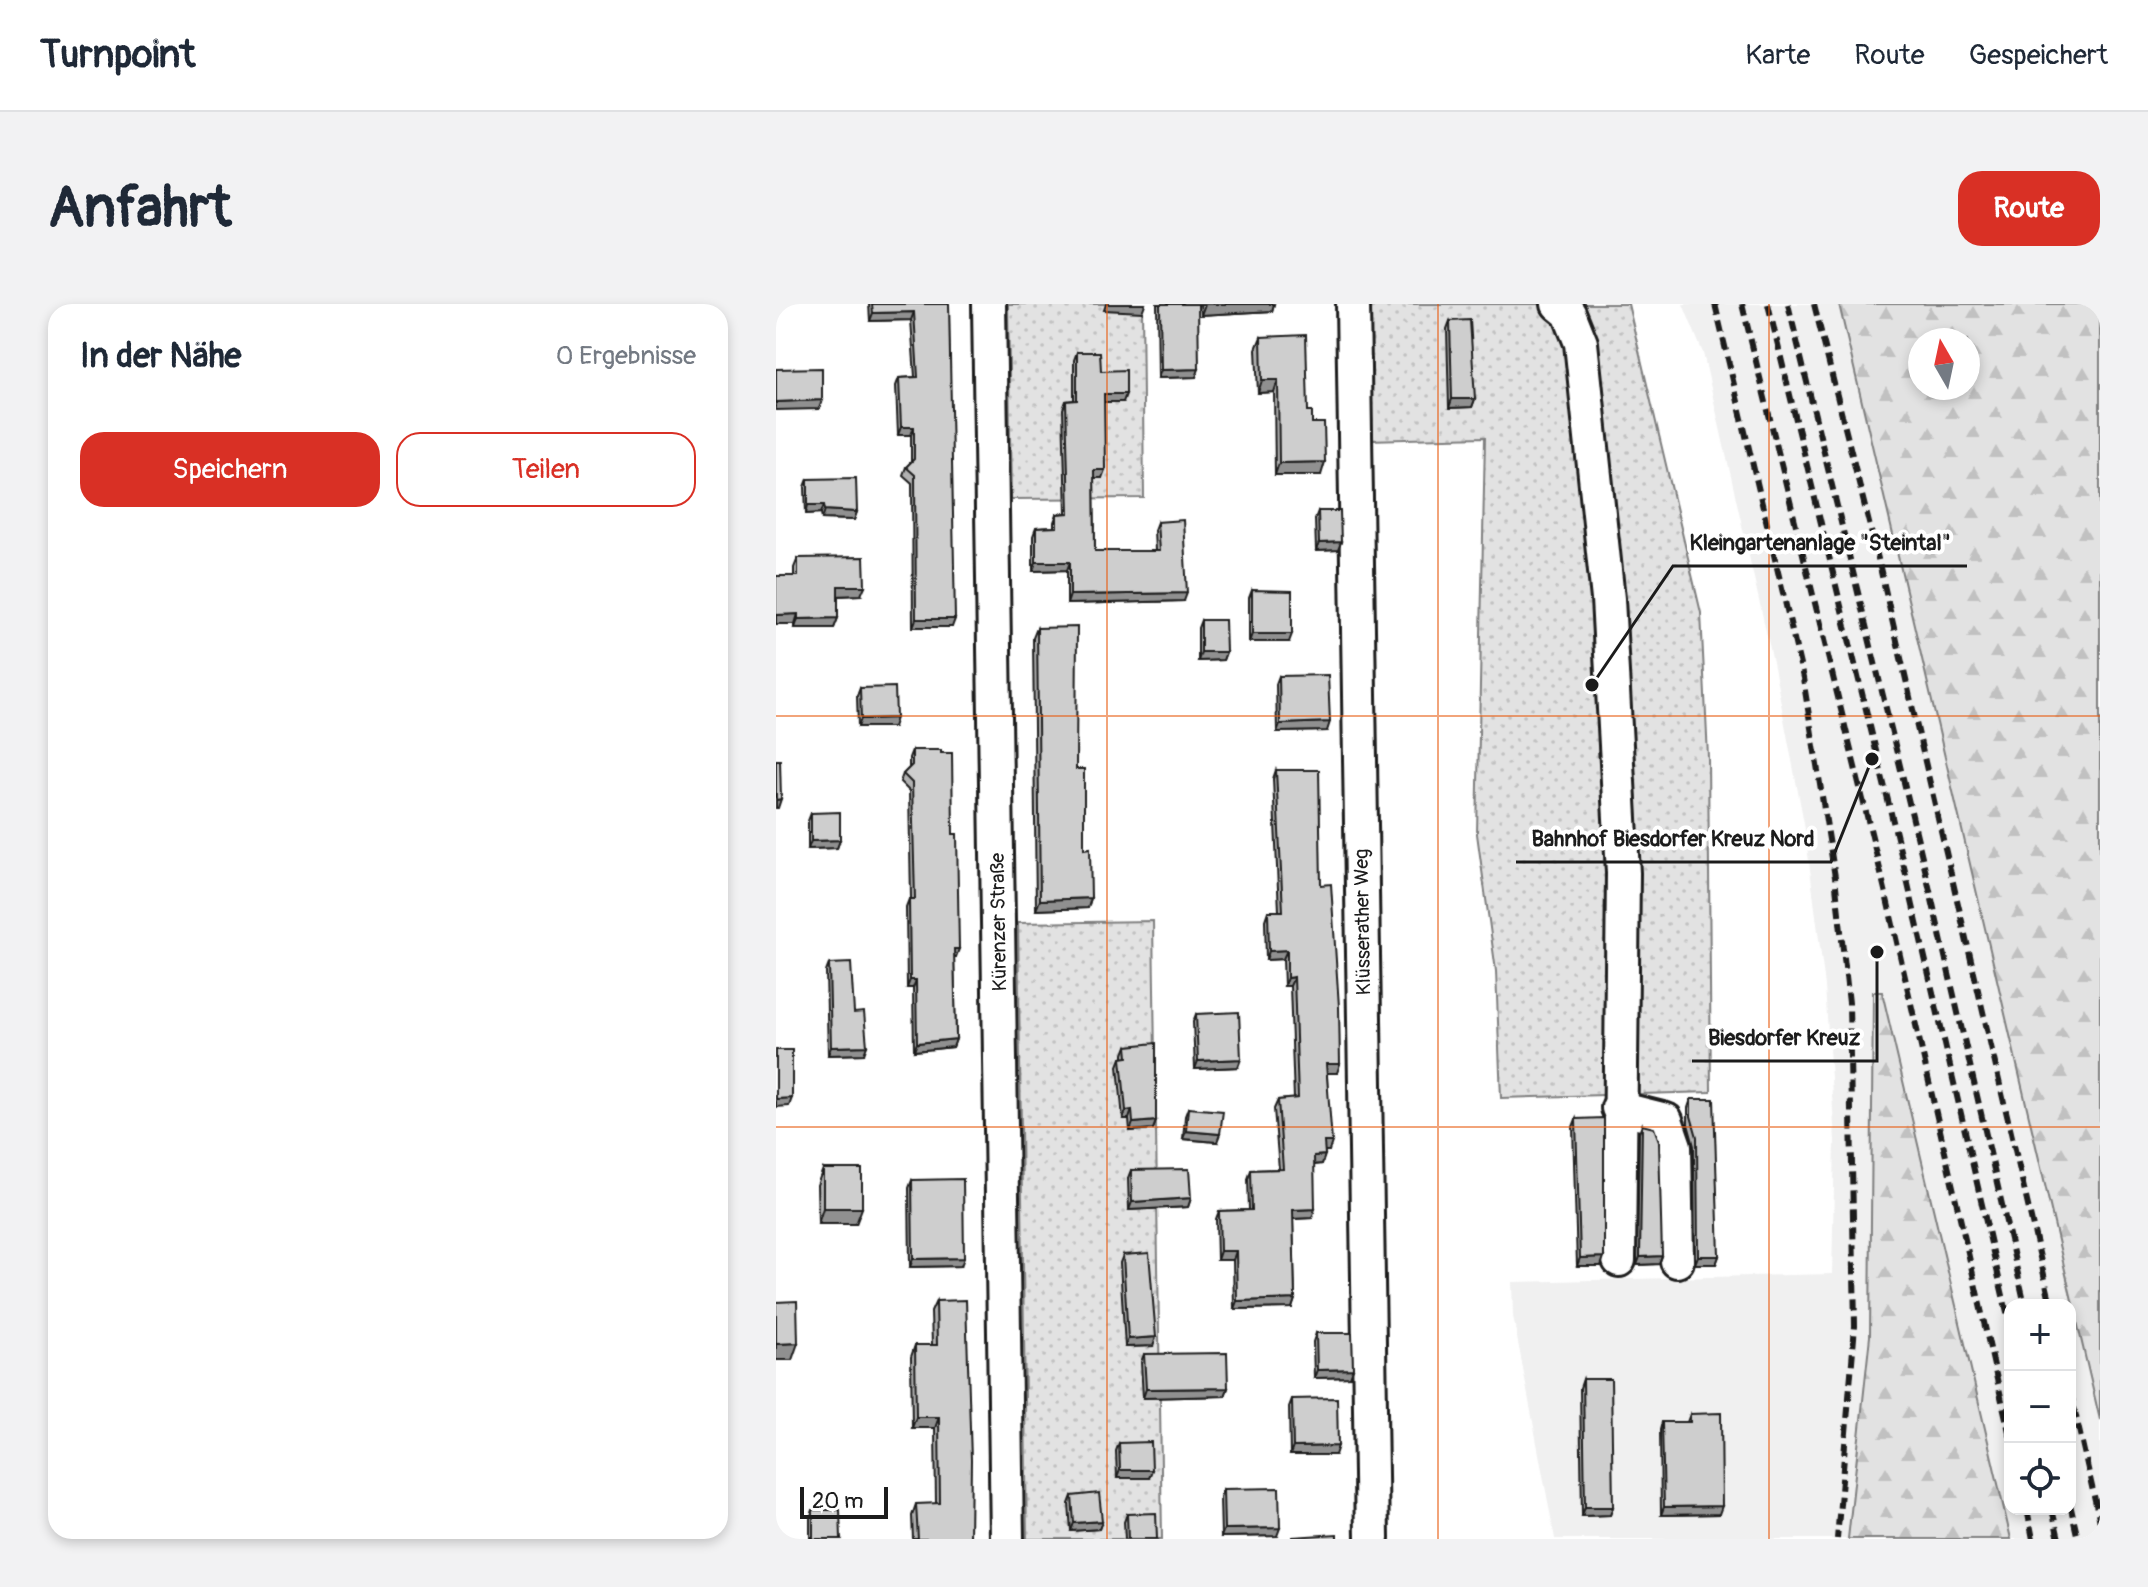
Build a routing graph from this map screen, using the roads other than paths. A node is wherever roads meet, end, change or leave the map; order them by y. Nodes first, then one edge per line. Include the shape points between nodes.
1 (989, 304) edge
2 (1353, 304) edge
3 (1558, 304) edge
4 (1618, 1108) junction
5 (1619, 1260) dead end
6 (1677, 1261) dead end
7 (1007, 1539) edge
8 (1372, 1539) edge

1 - 7 street, Kürenzer Straße
2 - 8 street, Klüsserather Weg
3 - 4 street via 1569,313 1581,343 1608,599 1623,873
4 - 5 street
4 - 6 street via 1666,1120 1675,1146

